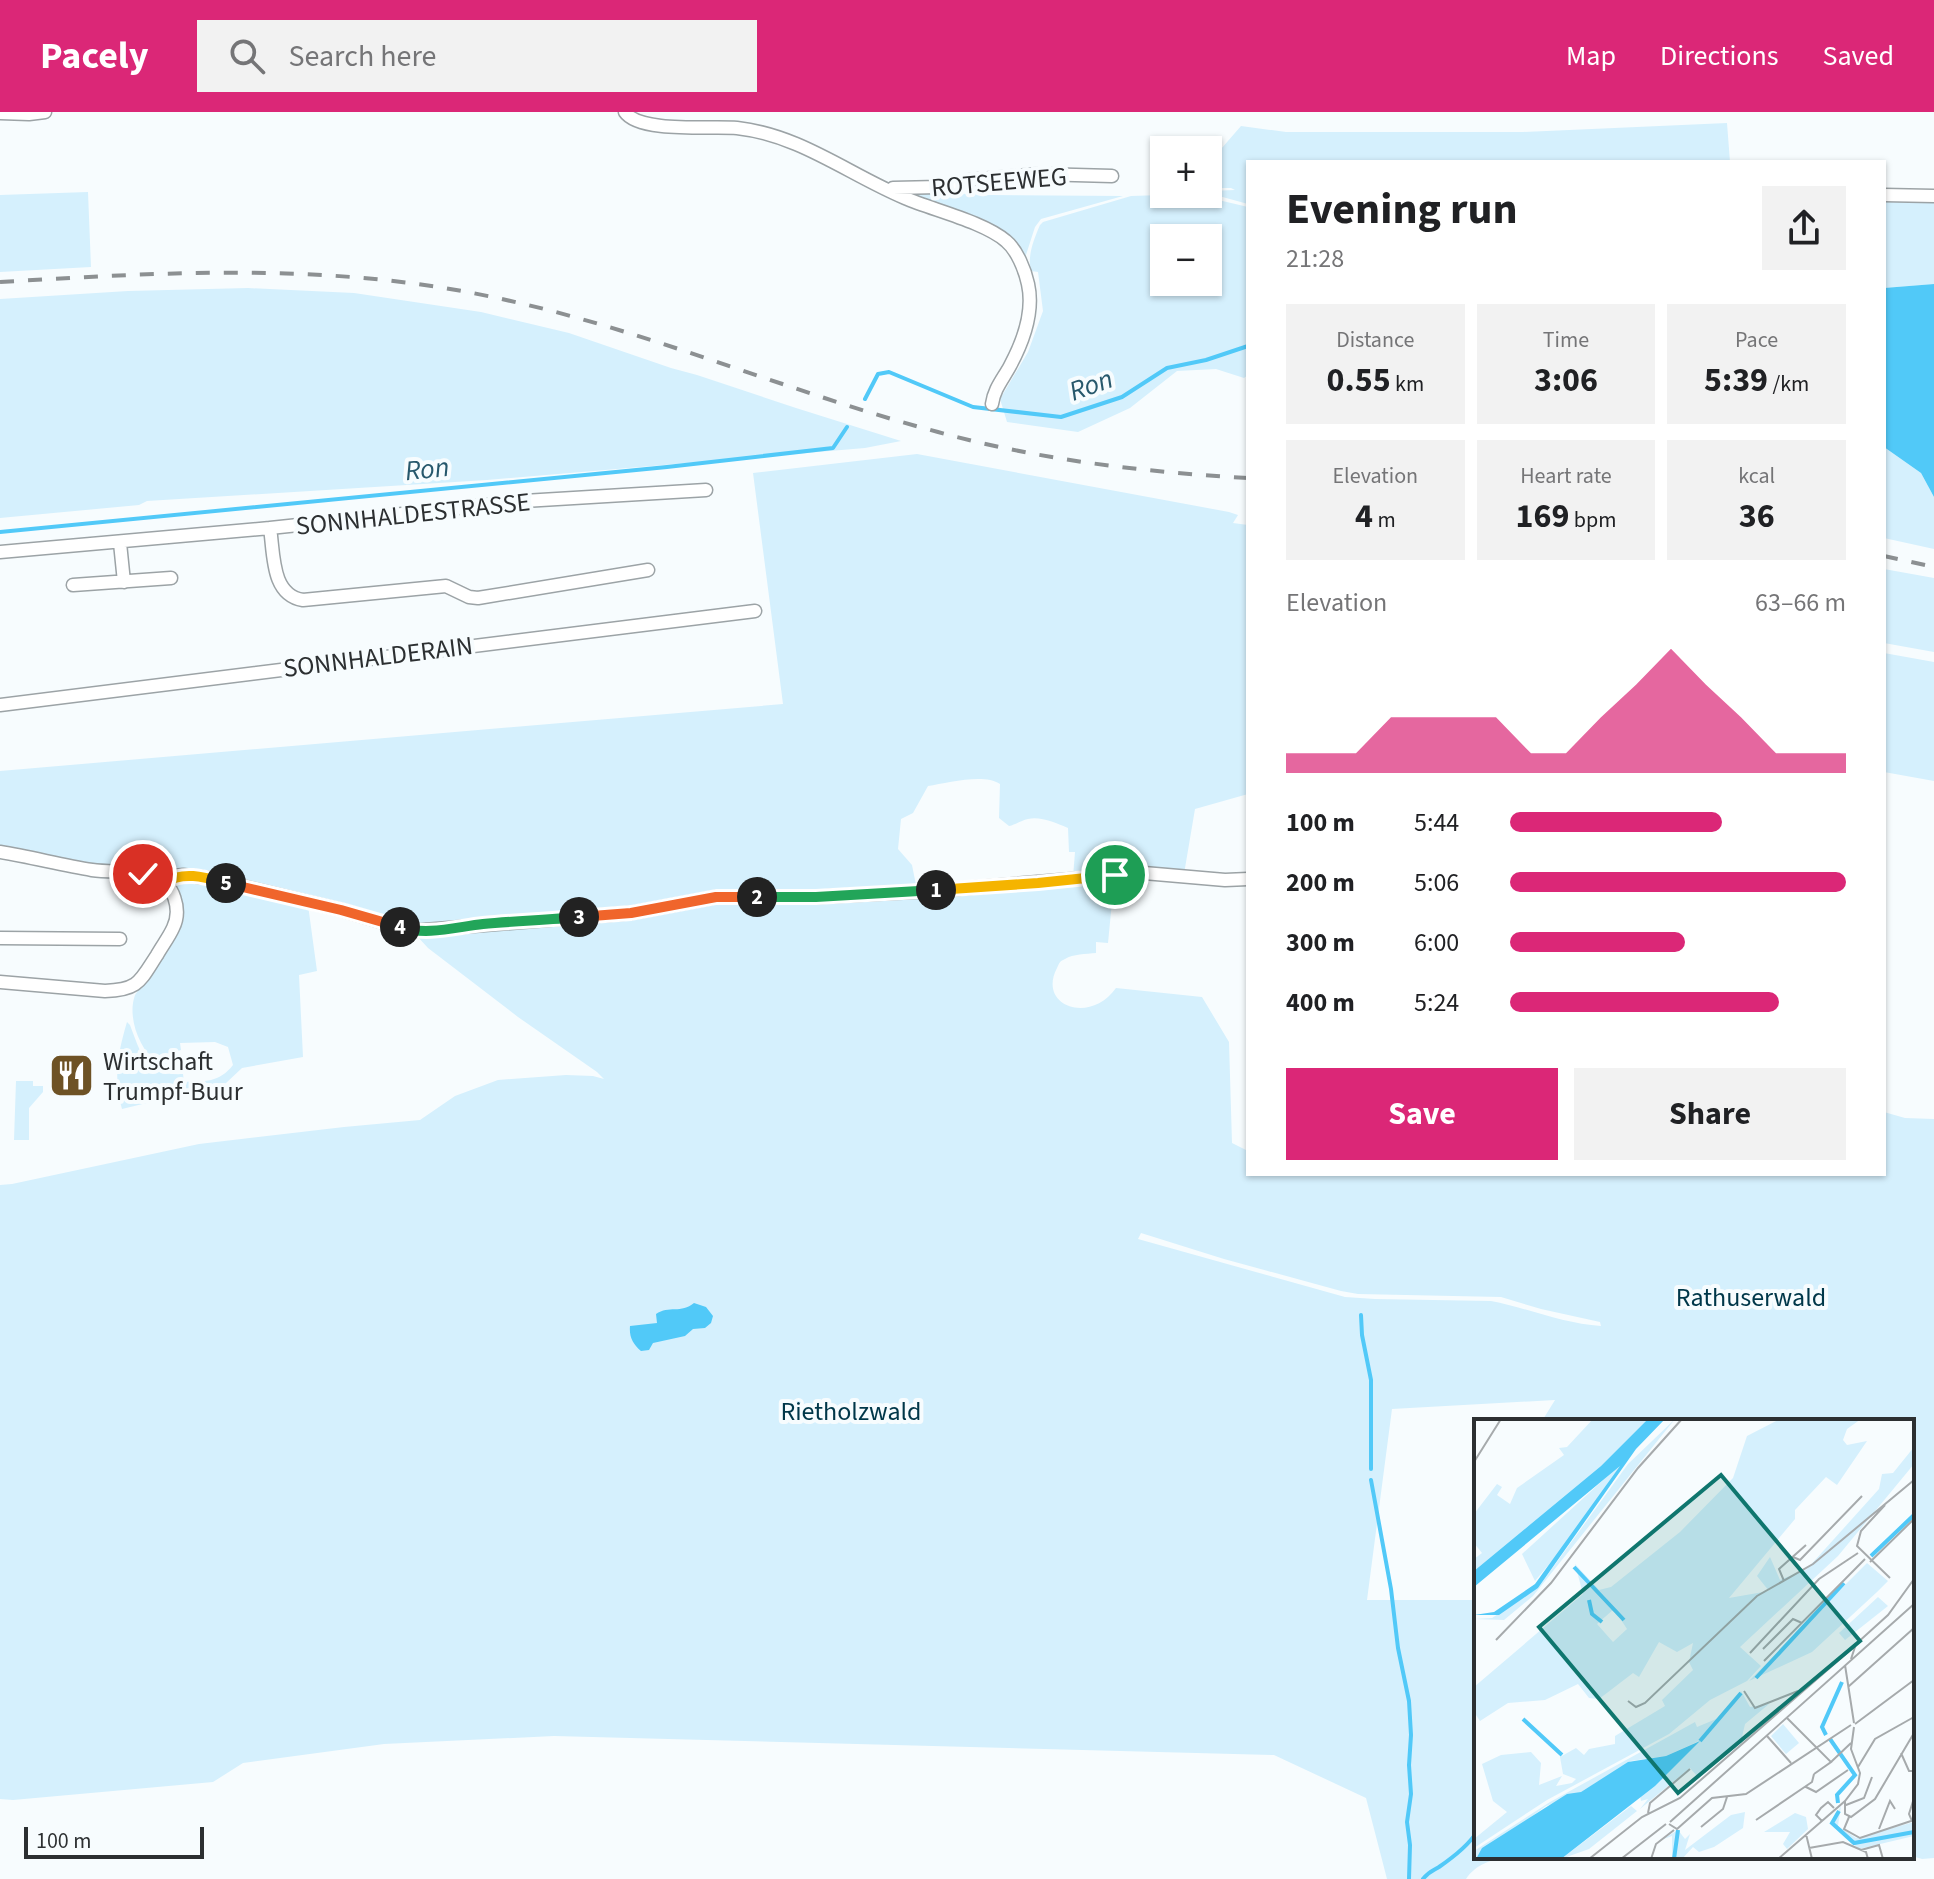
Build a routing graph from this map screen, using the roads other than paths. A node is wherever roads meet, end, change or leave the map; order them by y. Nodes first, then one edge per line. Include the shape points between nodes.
1 (625, 112) edge
2 (0, 113) edge
3 (42, 113) edge
4 (1112, 176) dead end
5 (885, 188) junction
6 (1886, 195) edge
7 (1934, 196) edge
8 (992, 404) dead end
9 (706, 490) dead end
10 (270, 528) junction
11 (120, 543) junction
12 (0, 552) edge
13 (648, 570) dead end
14 (171, 578) dead end
15 (124, 582) junction
16 (73, 585) dead end
17 (755, 611) dead end
18 (0, 705) edge
19 (0, 852) edge
20 (1246, 879) edge
21 (164, 882) junction
22 (0, 938) edge
23 (120, 939) dead end
24 (0, 982) edge

1 - 5 street, ROTSEEWEG via 647,124 738,128 787,139
2 - 3 street
4 - 5 street, ROTSEEWEG via 1039,174
5 - 8 street, ROTSEEWEG via 985,229 1016,254 1028,284 1028,316
6 - 7 street
9 - 10 street, SONNHALDESTRASSE via 524,501
10 - 11 street, SONNHALDESTRASSE
10 - 13 street via 278,583 287,594 303,600 446,586 478,598
11 - 12 street, SONNHALDESTRASSE
11 - 15 street
14 - 15 street
15 - 16 street
17 - 18 street, SONNHALDERAIN
19 - 21 street via 155,876
20 - 21 street via 1144,873 932,891 716,897 631,913 412,931 208,878 183,875
21 - 24 street via 176,906 174,928 131,988 105,991
22 - 23 street

